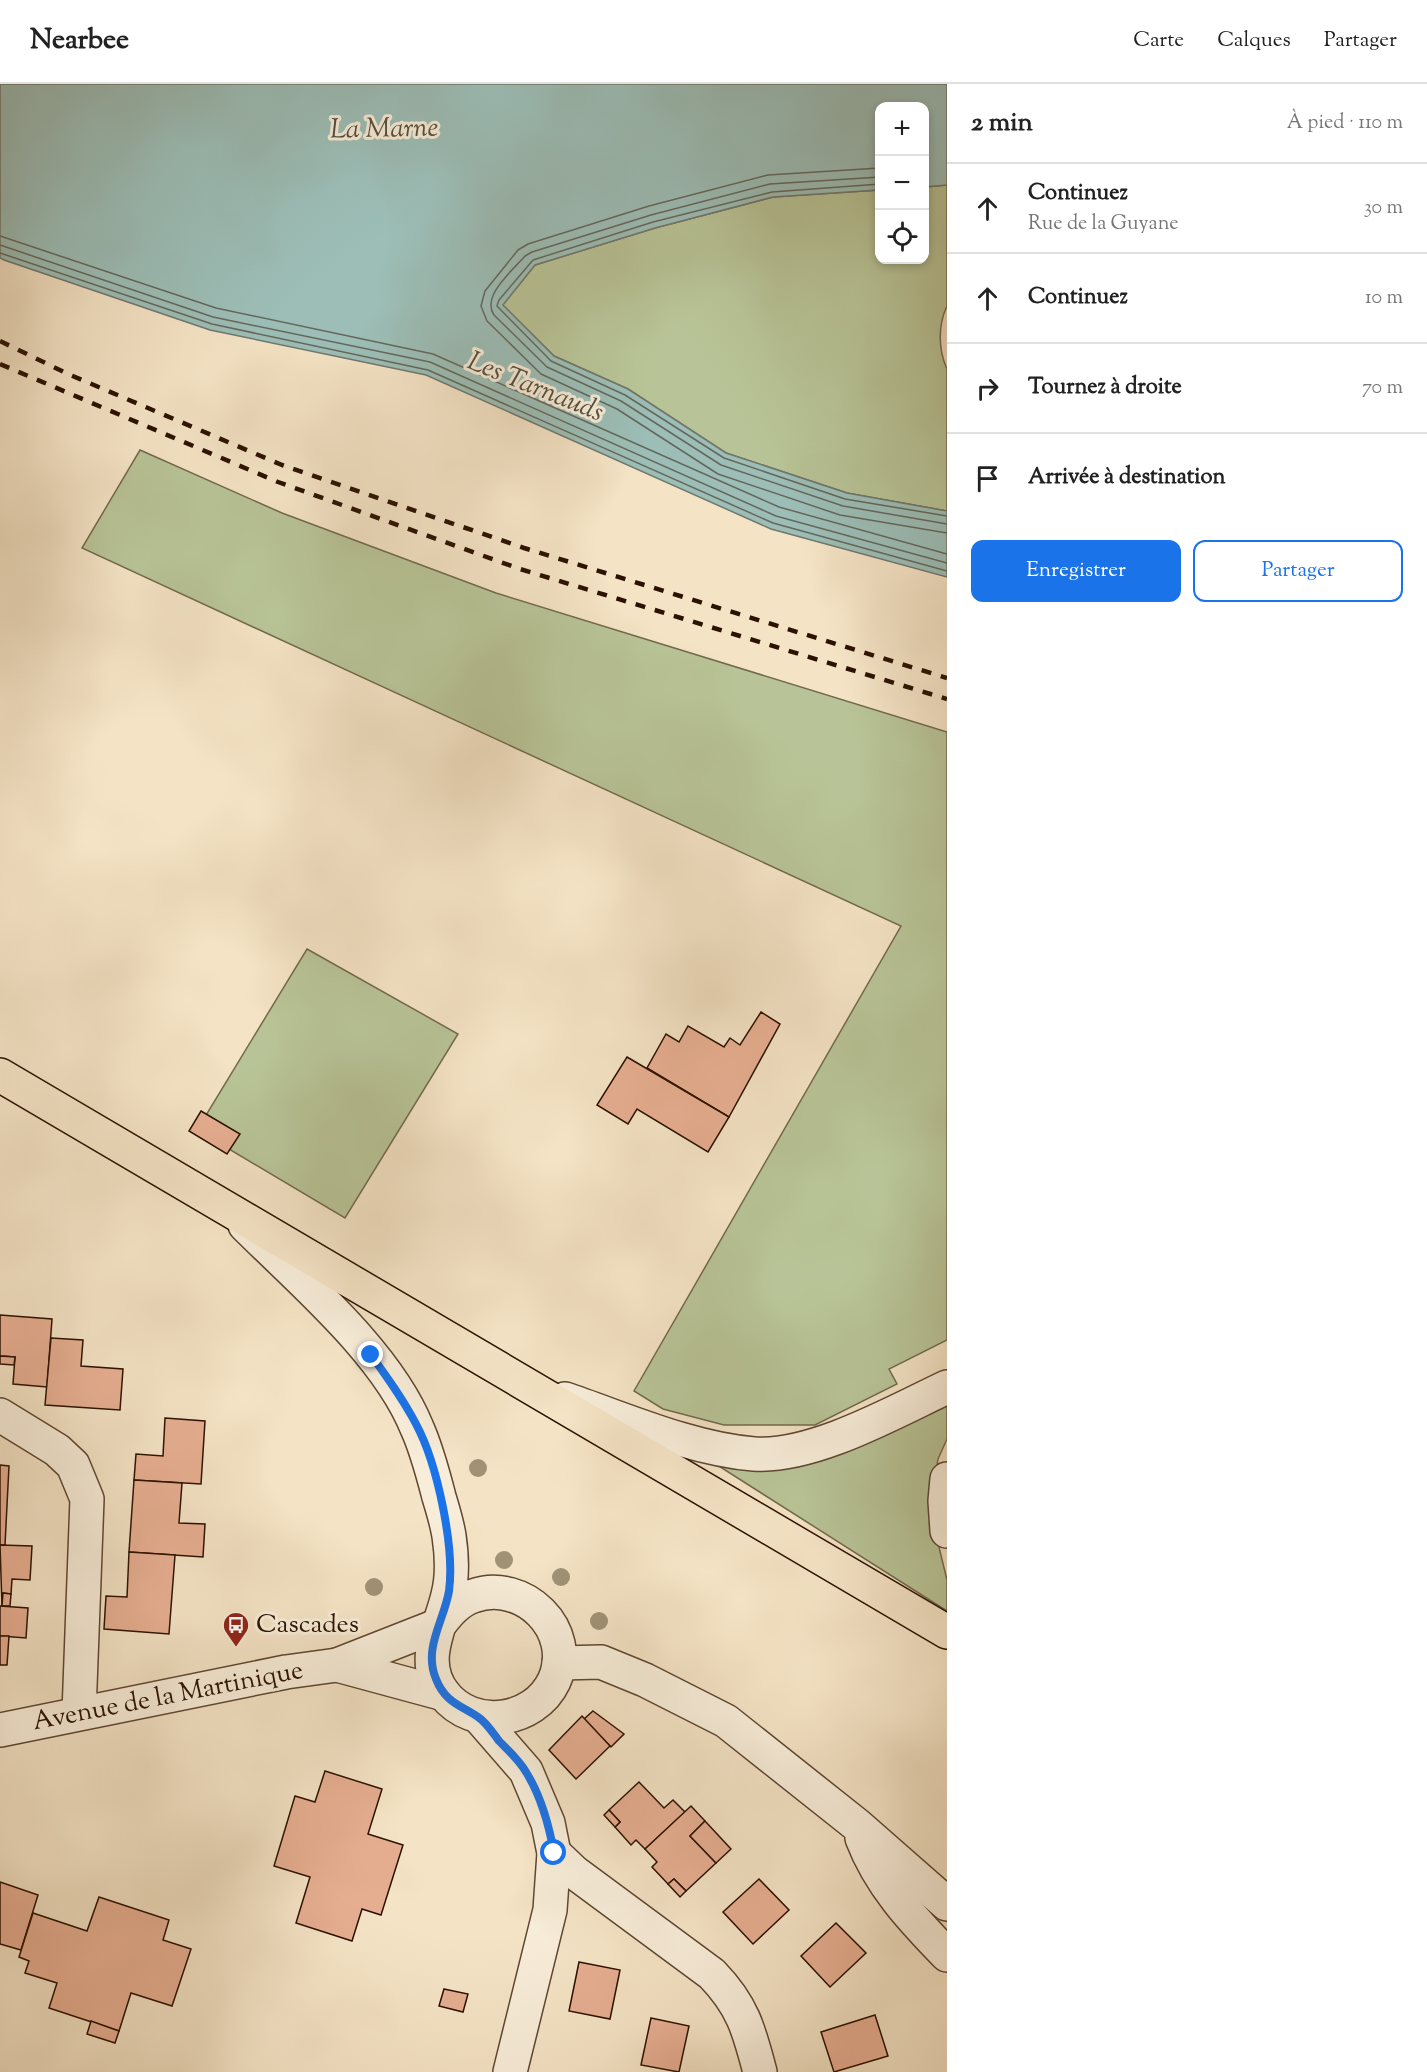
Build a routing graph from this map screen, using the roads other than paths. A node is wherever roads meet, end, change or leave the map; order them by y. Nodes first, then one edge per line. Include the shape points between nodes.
1 (0, 1075) edge
2 (230, 1210) junction
3 (947, 1387) edge
4 (536, 1390) junction
5 (0, 1415) edge
6 (947, 1479) edge
7 (947, 1531) edge
8 (439, 1625) junction
9 (947, 1632) edge
10 (559, 1663) junction
11 (337, 1665) junction
12 (444, 1694) junction
13 (79, 1713) junction
14 (479, 1717) junction
15 (0, 1730) edge
16 (857, 1825) junction
17 (554, 1853) junction
18 (947, 1904) edge
19 (947, 1955) edge
20 (510, 2072) edge
21 (760, 2072) edge

1 - 2 main road
2 - 4 main road
2 - 8 street via 343,1323 394,1387 417,1426 449,1535 451,1576
3 - 4 street via 859,1428 786,1451 755,1454 693,1443
4 - 9 main road
5 - 13 street via 57,1450 73,1465 87,1499
6 - 7 street
8 - 10 street via 453,1608 471,1596 493,1591 515,1595 534,1605 549,1621 558,1641
8 - 11 street, Avenue de la Martinique
8 - 12 street via 431,1660
10 - 14 street via 554,1680 533,1707 518,1715
10 - 16 street via 601,1662 726,1721
11 - 12 street, Avenue de la Martinique
11 - 13 street, Avenue de la Martinique
12 - 14 street via 460,1709
13 - 15 street, Avenue de la Martinique
14 - 17 street via 526,1771 548,1823
16 - 18 street
16 - 19 street via 873,1867 897,1902
17 - 20 street via 550,1911
17 - 21 street via 712,1974 732,1994 742,2012

